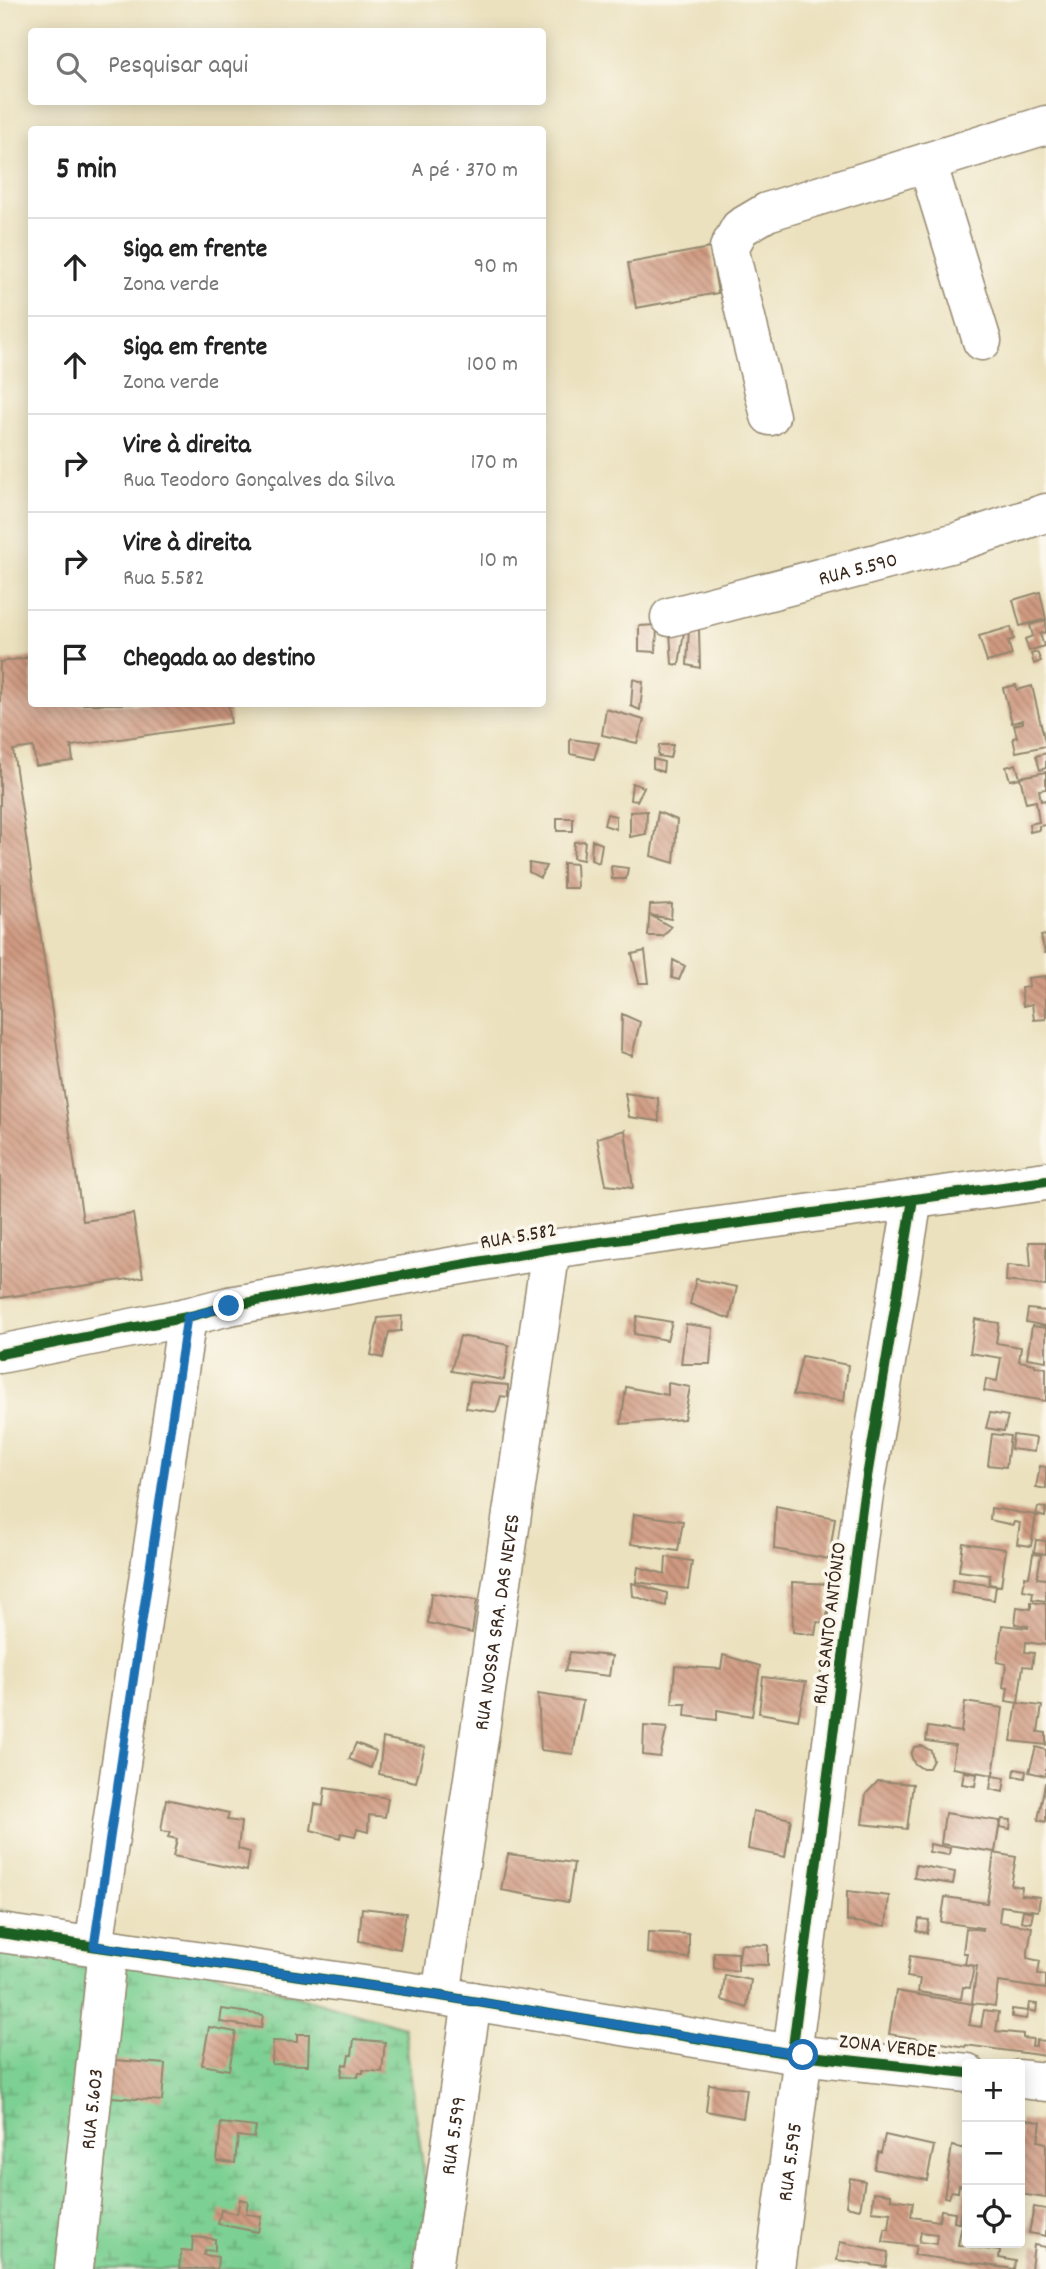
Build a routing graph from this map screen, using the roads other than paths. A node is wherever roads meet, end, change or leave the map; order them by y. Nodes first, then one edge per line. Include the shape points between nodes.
1 (1046, 125) edge
2 (927, 162) junction
3 (982, 341) dead end
4 (769, 416) dead end
5 (1046, 513) edge
6 (670, 617) dead end
7 (1046, 1181) edge
8 (913, 1199) junction
9 (551, 1249) junction
10 (187, 1317) junction
11 (0, 1354) edge
12 (0, 1933) edge
13 (101, 1947) junction
14 (457, 1999) junction
15 (797, 2055) junction
16 (962, 2072) edge
17 (1025, 2080) edge
18 (1046, 2082) edge
19 (74, 2269) edge
20 (433, 2269) edge
21 (775, 2269) edge

1 - 2 street
2 - 3 street
2 - 4 street via 767,212 740,228 729,247
5 - 6 street, RUA 5.590 via 957,542
7 - 8 street, RUA 5.582
8 - 9 street, RUA 5.582
8 - 15 street, RUA SANTO ANTÓNIO via 863,1501
9 - 10 street, RUA 5.582
9 - 14 street, RUA NOSSA SRA. DAS NEVES
10 - 11 street, RUA 5.582
10 - 13 street, RUA 5.603
12 - 13 street, ZONA VERDE
13 - 14 street, ZONA VERDE
13 - 19 street, RUA 5.603
14 - 15 street, ZONA VERDE
14 - 20 street, RUA 5.599
15 - 16 street, ZONA VERDE
15 - 21 street, RUA 5.595
17 - 18 street

